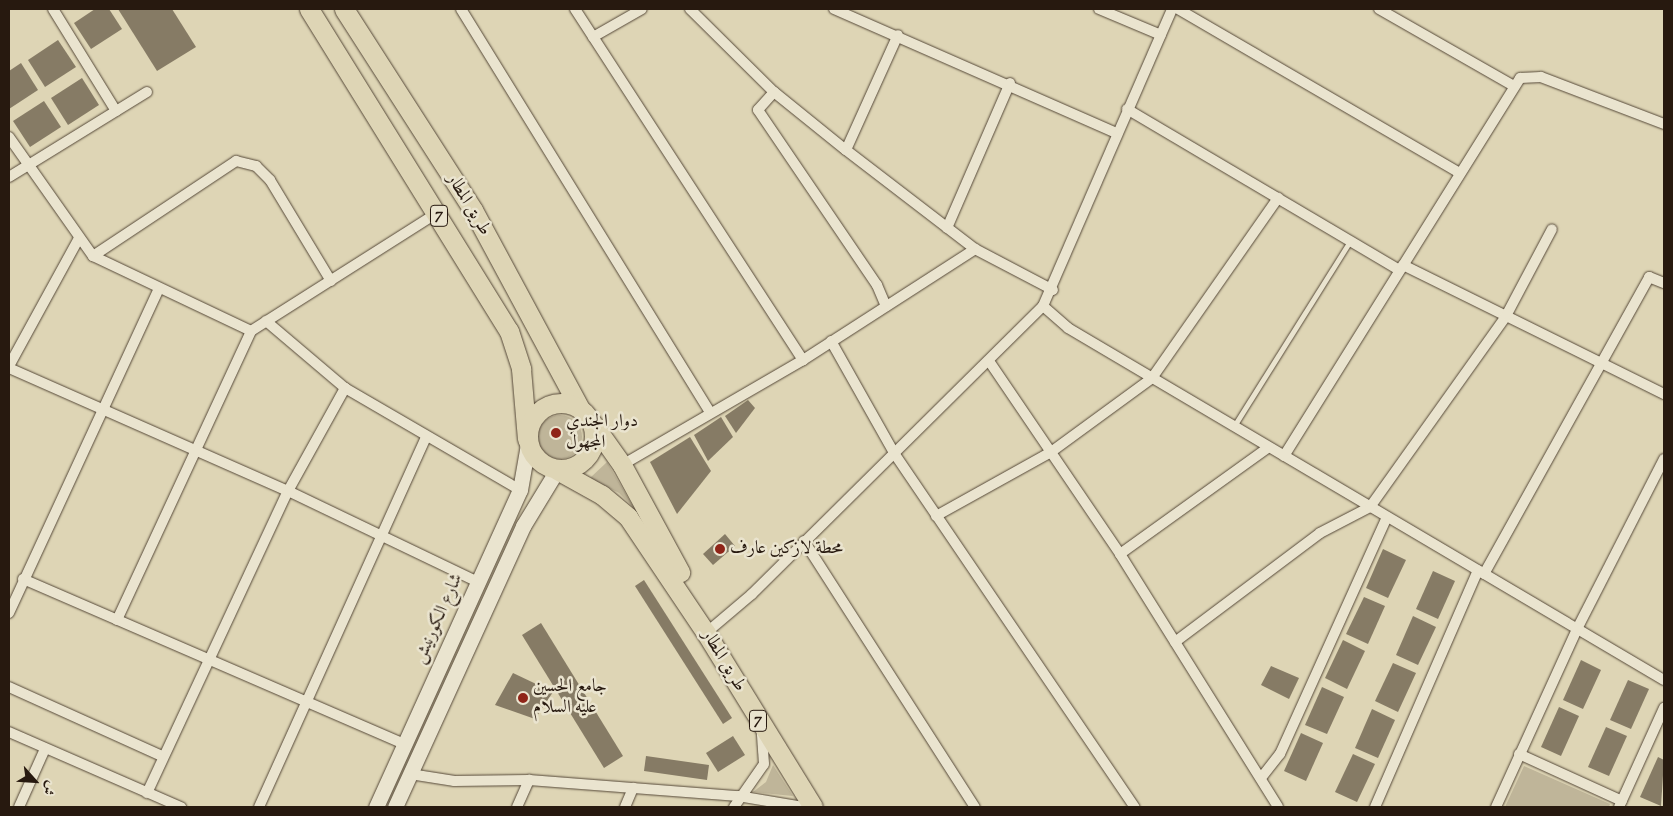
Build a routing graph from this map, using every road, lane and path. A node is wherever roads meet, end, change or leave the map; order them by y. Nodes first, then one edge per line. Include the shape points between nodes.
1 (53, 9) edge
2 (309, 9) edge
3 (344, 9) edge
4 (461, 9) edge
5 (575, 9) edge
6 (642, 9) edge
7 (690, 9) edge
8 (834, 9) edge
9 (1099, 9) edge
10 (1172, 9) edge
11 (1178, 9) edge
12 (1379, 9) edge
13 (898, 35) junction
14 (1161, 35) junction
15 (593, 37) junction
16 (1010, 83) junction
17 (1514, 86) junction
18 (147, 92) dead end
19 (774, 92) junction
20 (1127, 109) junction
21 (116, 111) junction
22 (1664, 124) edge
23 (1116, 132) junction
24 (9, 137) edge
25 (846, 150) junction
26 (27, 166) junction
27 (1458, 172) junction
28 (9, 177) edge
29 (1278, 198) junction
30 (437, 214) junction
31 (947, 228) junction
32 (1552, 228) dead end
33 (79, 238) junction
34 (1350, 241) junction
35 (976, 249) junction
36 (93, 256) junction
37 (1401, 268) junction
38 (331, 281) junction
39 (1664, 283) edge
40 (158, 290) junction
41 (1053, 290) junction
42 (886, 306) junction
43 (1043, 306) junction
44 (1506, 316) junction
45 (266, 321) junction
46 (251, 331) junction
47 (831, 341) junction
48 (803, 360) junction
49 (989, 361) junction
50 (1602, 363) junction
51 (9, 367) edge
52 (1152, 378) junction
53 (345, 388) junction
54 (1664, 394) edge
55 (100, 407) junction
56 (709, 411) junction
57 (584, 412) junction
58 (1234, 426) junction
59 (426, 437) junction
60 (528, 441) junction
61 (1269, 447) junction
62 (193, 450) junction
63 (1051, 452) junction
64 (894, 453) junction
65 (1284, 456) junction
66 (1664, 459) edge
67 (622, 465) junction
68 (556, 470) junction
69 (520, 490) junction
70 (288, 491) junction
71 (1370, 506) junction
72 (936, 516) junction
73 (1387, 517) junction
74 (381, 536) junction
75 (804, 541) junction
76 (1120, 554) junction
77 (1481, 572) junction
78 (23, 579) junction
79 (476, 581) junction
80 (680, 592) junction
81 (9, 613) edge
82 (117, 620) junction
83 (1578, 629) junction
84 (706, 633) junction
85 (1175, 642) junction
86 (209, 662) junction
87 (1664, 680) edge
88 (9, 687) edge
89 (308, 704) junction
90 (1664, 708) edge
91 (762, 727) junction
92 (9, 732) edge
93 (404, 744) junction
94 (45, 749) junction
95 (1519, 754) junction
96 (162, 756) junction
97 (410, 774) junction
98 (1261, 778) junction
99 (530, 780) junction
100 (633, 788) junction
101 (147, 793) junction
102 (738, 796) junction
103 (1620, 804) edge
104 (19, 807) edge
105 (181, 807) edge
106 (259, 807) edge
107 (376, 807) edge
108 (395, 807) edge
109 (517, 807) edge
110 (625, 807) edge
111 (734, 807) edge
112 (803, 807) edge
113 (813, 807) edge
114 (975, 807) edge
115 (1135, 807) edge
116 (1278, 807) edge
117 (1375, 807) edge
118 (1496, 807) edge

1 - 21 street
2 - 30 highway, 7
3 - 57 highway, طريق المطار / 7 via 473,210
4 - 56 street
5 - 15 street
6 - 15 street
7 - 19 street
8 - 13 street
9 - 14 street
10 - 14 street
11 - 27 street
12 - 17 street
13 - 16 street
13 - 25 street
14 - 20 street
15 - 48 street
16 - 23 street
16 - 31 street
17 - 22 street via 1529,75 1541,77
17 - 27 street
18 - 21 street
19 - 25 street
19 - 42 street via 758,110 877,285
20 - 23 street
20 - 29 street
21 - 26 street
23 - 41 street
24 - 26 street
25 - 31 street
26 - 28 street
26 - 33 street
27 - 37 street
29 - 34 street
29 - 52 street
30 - 38 street
30 - 60 highway, 7 via 513,342 521,369
31 - 35 street
32 - 44 street
33 - 36 street
33 - 51 street
34 - 37 street
34 - 58 lane
35 - 41 street
35 - 42 street
36 - 38 street via 236,161 256,166 270,180
36 - 40 street
37 - 44 street
37 - 65 street
38 - 45 street
39 - 50 street via 1649,277
40 - 46 street
40 - 55 street
41 - 43 street
42 - 47 street
43 - 49 street
43 - 52 street via 1060,324
44 - 50 street
44 - 71 street
45 - 46 street
45 - 53 street
46 - 62 street
47 - 48 street
47 - 64 street
48 - 56 street
49 - 63 street
49 - 64 street
50 - 54 street
50 - 77 street
51 - 55 street
52 - 58 street
52 - 63 street
53 - 59 street
53 - 70 street
55 - 62 street
55 - 78 street
56 - 67 street
57 - 60 highway via 561,403 542,408 532,419
57 - 67 highway, طريق المطار / 7
57 - 68 highway via 594,434 590,453 576,466
58 - 61 street
59 - 69 street
59 - 74 street
60 - 68 highway via 538,462
60 - 69 street, شارع الكورنيش
61 - 65 street
61 - 76 street
62 - 70 street
62 - 82 street
63 - 72 street
63 - 76 street
64 - 72 street
64 - 75 street
65 - 71 street
66 - 83 street
67 - 80 highway, طريق المطار / 7 via 681,574
68 - 80 highway, طريق المطار / 7 via 621,509
68 - 97 street via 523,526
69 - 79 street, شارع الكورنيش
70 - 74 street
70 - 86 street
71 - 73 street
71 - 85 street via 1320,533
72 - 115 street
73 - 77 street
73 - 98 street via 1280,754
74 - 79 street
74 - 89 street
75 - 84 street
75 - 114 street
76 - 85 street
77 - 83 street
77 - 117 street
78 - 81 street
78 - 82 street
79 - 93 street, شارع الكورنيش
80 - 84 highway, طريق المطار / 7
82 - 86 street
83 - 87 street
83 - 95 street
84 - 91 highway, طريق المطار / 7
85 - 98 street
86 - 89 street
86 - 96 street
88 - 96 street
89 - 93 street
89 - 106 street
90 - 103 street
91 - 102 street via 764,764 757,779
91 - 113 highway, طريق المطار / 7
92 - 94 street
93 - 107 street, شارع الكورنيش
94 - 101 street
94 - 104 street
95 - 103 street
95 - 118 street
96 - 101 street
97 - 99 street via 454,781
97 - 108 street
98 - 116 street
99 - 100 street
99 - 109 street
100 - 102 street
100 - 110 street
101 - 105 street
102 - 111 street
102 - 112 street

